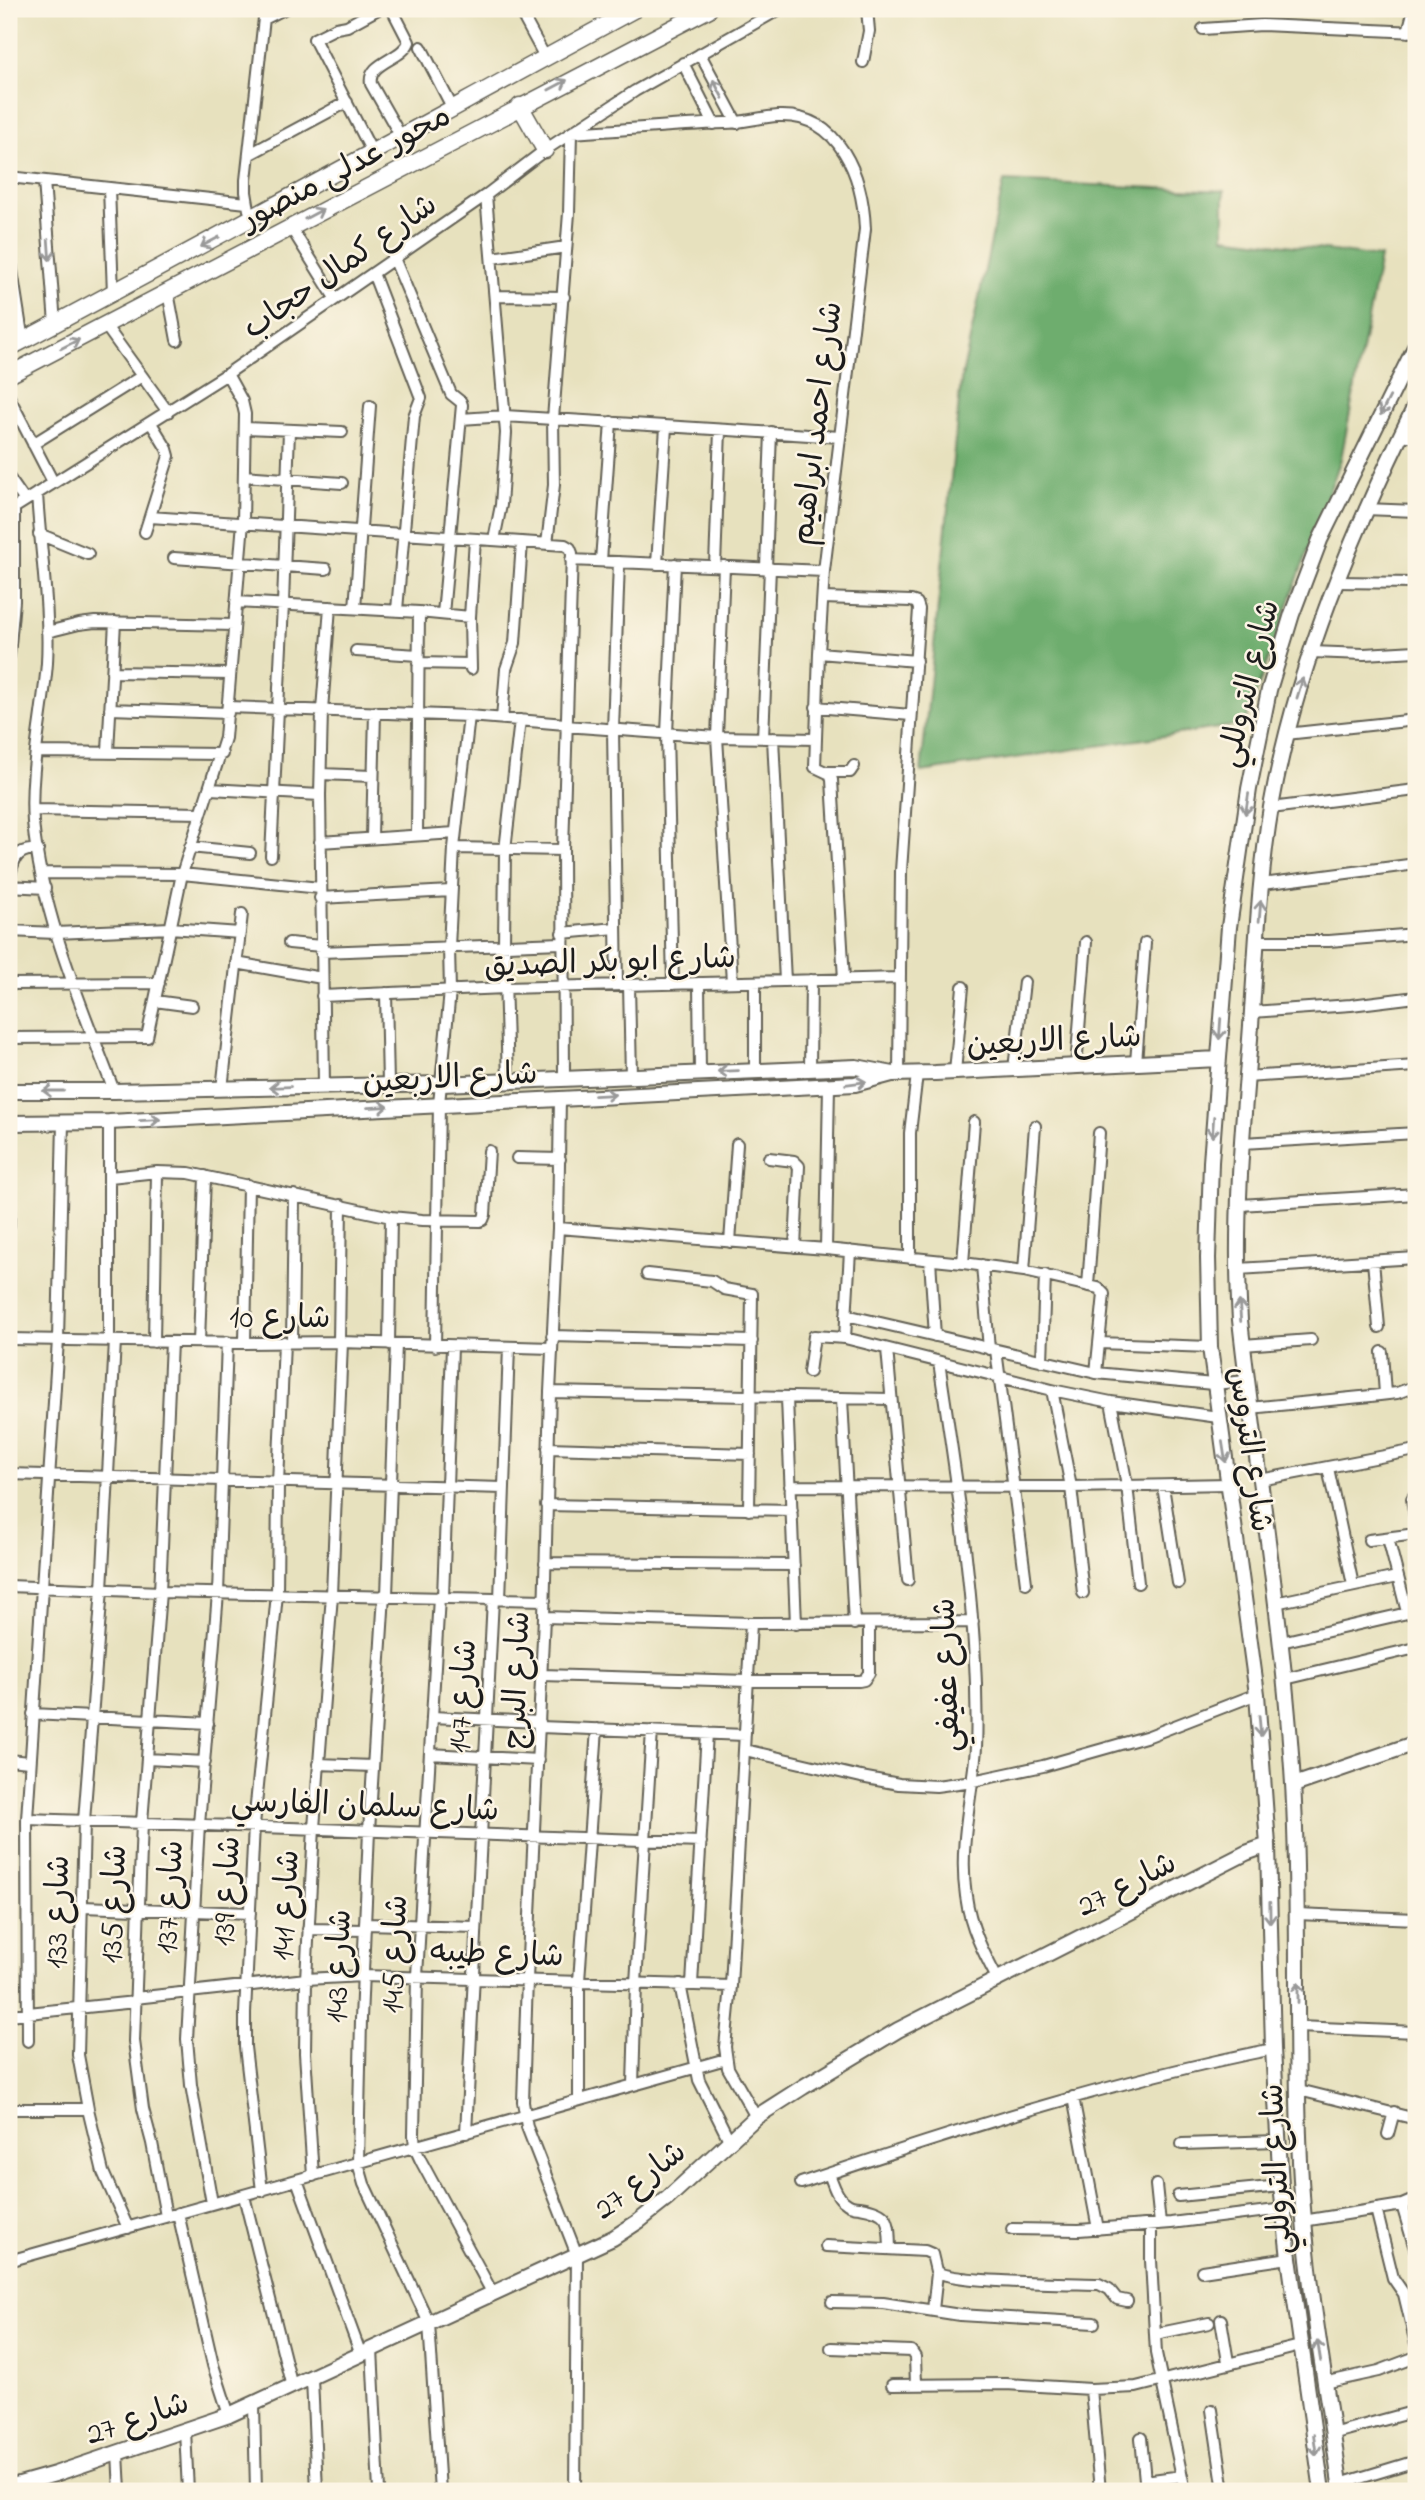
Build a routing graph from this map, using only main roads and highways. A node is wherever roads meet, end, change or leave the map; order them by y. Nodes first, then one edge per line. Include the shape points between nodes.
1 (635, 9) edge
2 (709, 9) edge
3 (520, 106) junction
4 (545, 150) road end
5 (16, 344) edge
6 (9, 375) edge

1 -> 5 main road, محور عدلى منصور via 372,152 250,211 113,293
3 -> 2 main road, محور عدلى منصور
3 - 4 main road
6 -> 3 main road, محور عدلى منصور

